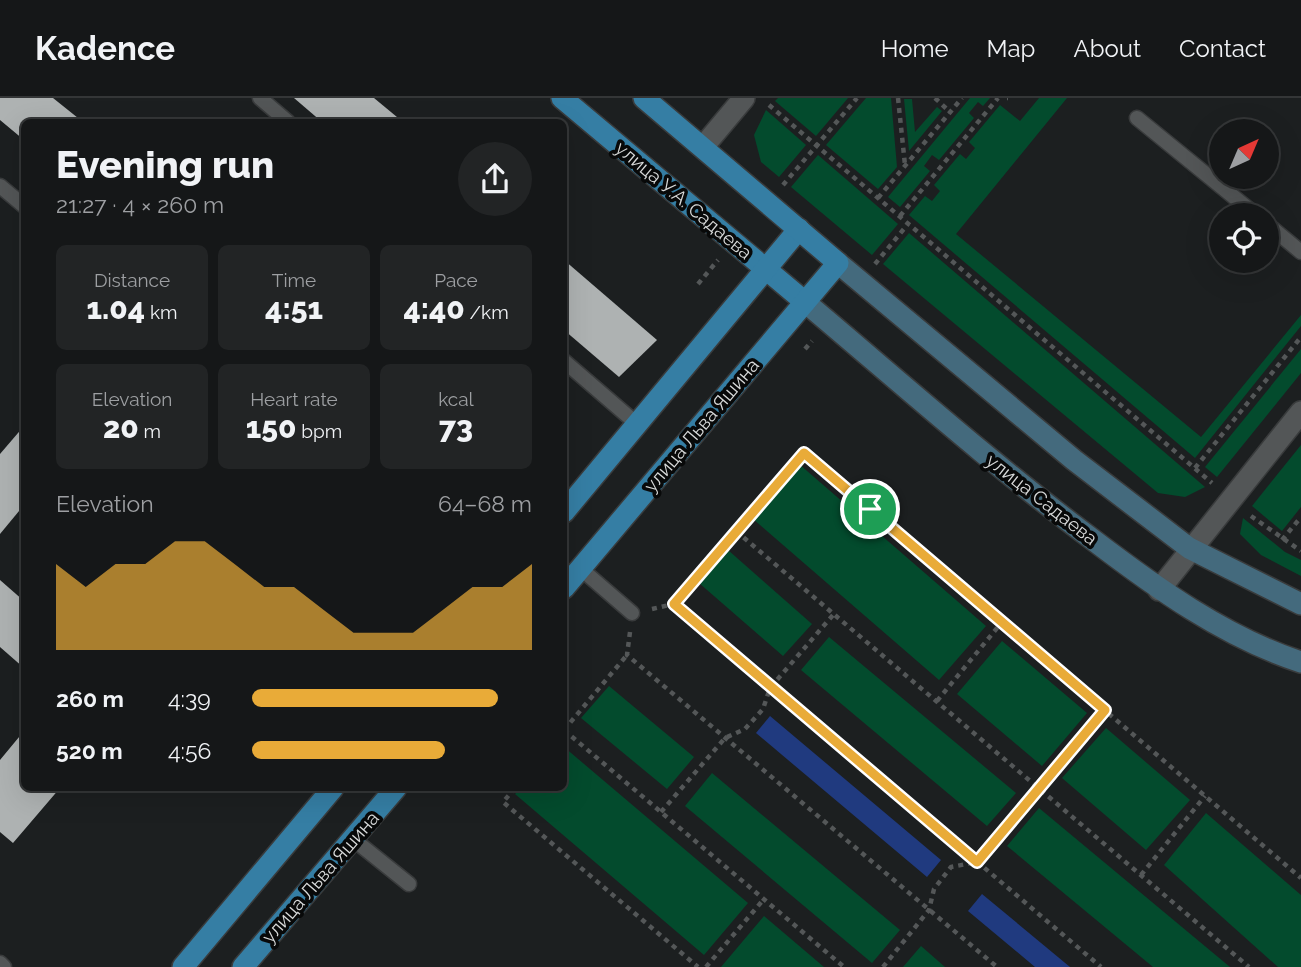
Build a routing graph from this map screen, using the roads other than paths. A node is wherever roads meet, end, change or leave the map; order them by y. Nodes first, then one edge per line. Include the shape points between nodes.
1 (260, 98) edge
2 (562, 98) edge
3 (644, 98) edge
4 (744, 98) edge
5 (1136, 118) dead end
6 (284, 119) edge
7 (703, 147) junction
8 (0, 186) edge
9 (1241, 203) edge
10 (21, 204) edge
11 (799, 229) junction
12 (1279, 234) edge
13 (1301, 252) edge
14 (838, 263) junction
15 (766, 269) junction
16 (805, 302) junction
17 (567, 364) edge
18 (1301, 412) edge
19 (637, 424) junction
20 (567, 508) edge
21 (1189, 548) junction
22 (580, 568) junction
23 (567, 584) edge
24 (1159, 590) junction
25 (1301, 604) edge
26 (632, 613) road end
27 (1301, 662) edge
28 (330, 791) edge
29 (393, 791) edge
30 (353, 839) junction
31 (409, 884) dead end
32 (0, 963) edge
33 (4, 967) edge
34 (183, 967) edge
35 (243, 967) edge

1 - 6 lane
2 - 15 main road, улица У.А. Садаева
3 - 7 main road
4 - 7 street
5 - 9 lane
7 - 11 main road
8 - 10 lane
11 - 14 main road
11 - 15 main road
12 - 13 lane
14 - 16 main road, улица Льва Яшина
14 - 21 main road via 1074,460
15 - 16 main road, улица У.А. Садаева
15 - 19 main road
16 - 22 main road, улица Льва Яшина
16 - 24 main road, улица Садаева via 1040,500
17 - 19 lane
18 - 21 street
19 - 20 main road
21 - 24 street
21 - 25 main road
22 - 23 main road, улица Льва Яшина
22 - 26 lane
24 - 27 main road, улица Садаева via 1272,653
28 - 34 main road
29 - 30 main road, улица Льва Яшина
30 - 31 lane
30 - 35 main road, улица Льва Яшина
32 - 33 lane

